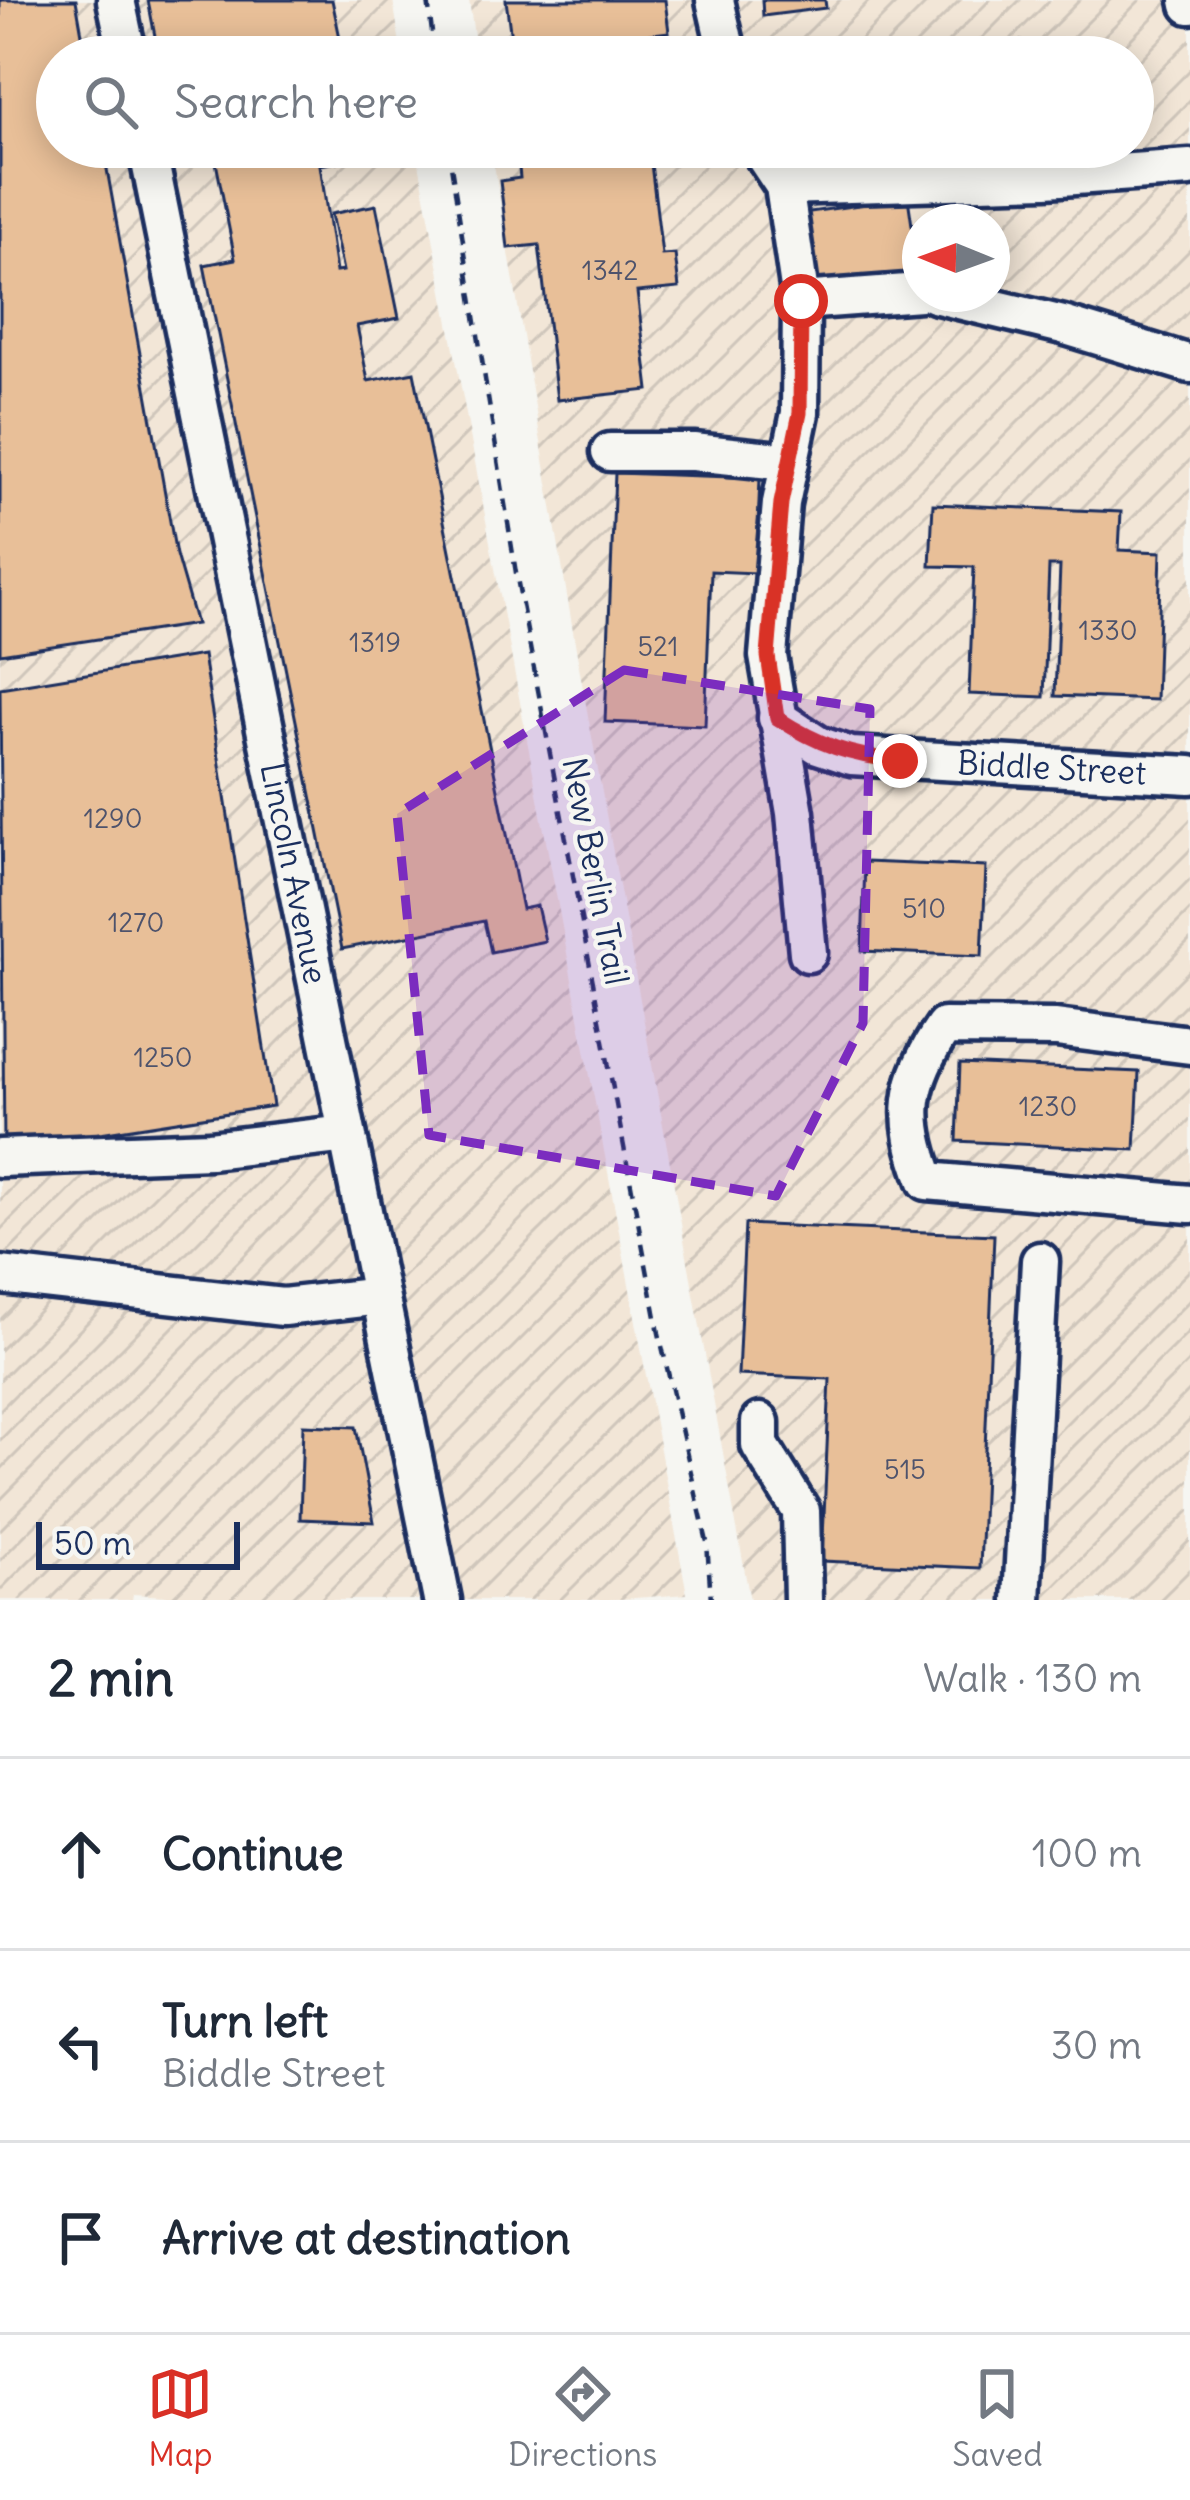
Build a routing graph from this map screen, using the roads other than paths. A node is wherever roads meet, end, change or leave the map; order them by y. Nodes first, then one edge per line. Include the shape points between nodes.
1 (116, 0) edge
2 (715, 0) edge
3 (124, 36) edge
4 (723, 36) edge
5 (151, 168) edge
6 (772, 168) edge
7 (1190, 168) edge
8 (784, 186) junction
9 (902, 293) edge
10 (801, 301) junction
11 (1009, 312) edge
12 (1190, 364) edge
13 (610, 452) dead end
14 (790, 462) junction
15 (777, 718) junction
16 (1190, 775) edge
17 (808, 953) dead end
18 (1190, 1045) edge
19 (347, 1134) junction
20 (0, 1158) edge
21 (1190, 1204) edge
22 (1040, 1262) dead end
23 (0, 1276) edge
24 (380, 1296) junction
25 (760, 1422) dead end
26 (442, 1600) edge
27 (803, 1600) edge
28 (1022, 1600) edge

1 - 3 street
2 - 4 street
5 - 19 street, Lincoln Avenue
6 - 8 street
7 - 8 street
8 - 10 street
9 - 10 street
10 - 14 street via 800,413
11 - 12 street
13 - 14 street
14 - 15 street via 768,656
15 - 16 street, Biddle Street via 851,756
15 - 17 street
18 - 21 street via 1056,1028 944,1027 916,1069 911,1141 927,1181
19 - 20 street via 210,1150
19 - 24 street, Lincoln Avenue
22 - 28 street
23 - 24 street via 283,1307
24 - 26 street, Lincoln Avenue
25 - 27 street via 760,1445 801,1511

